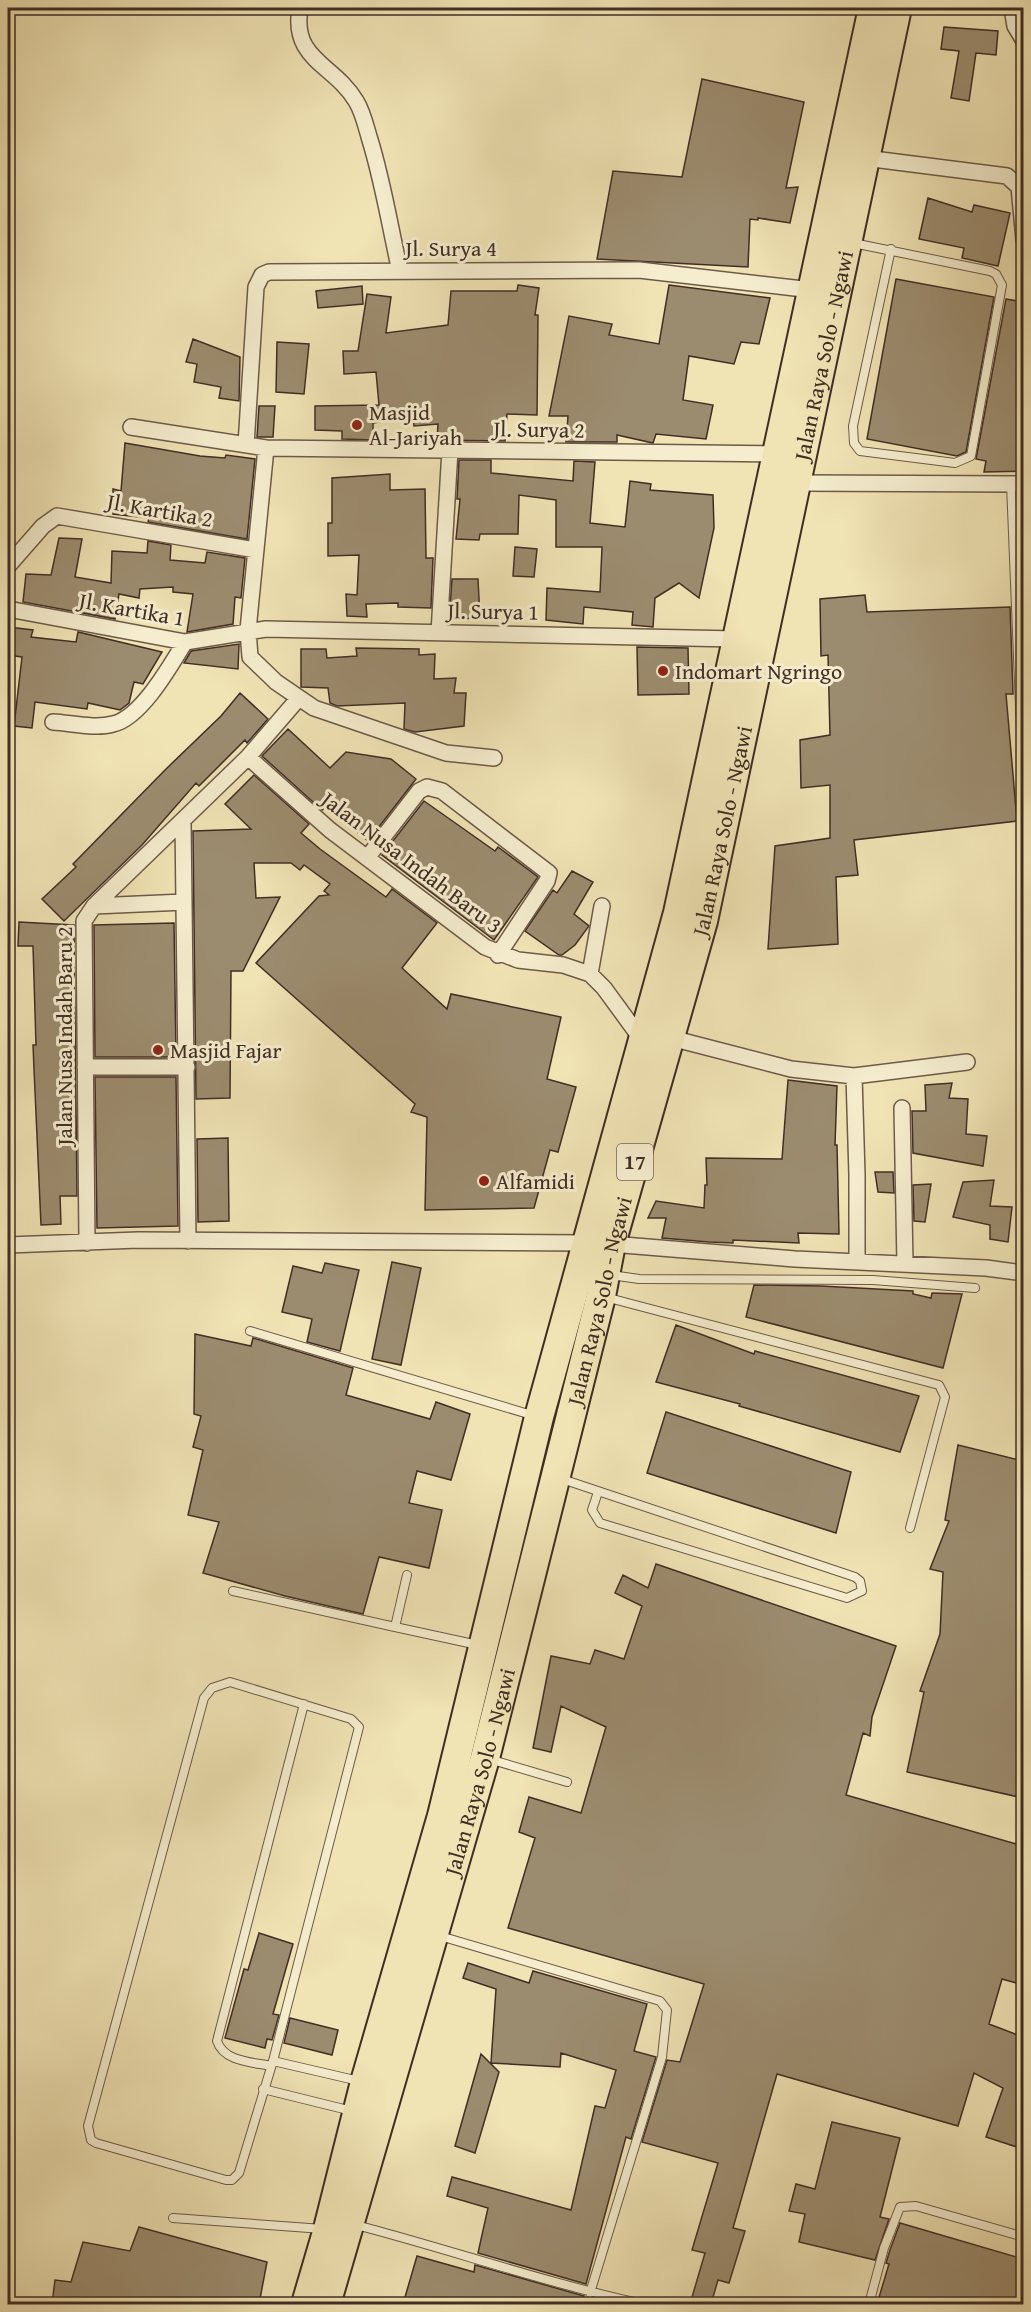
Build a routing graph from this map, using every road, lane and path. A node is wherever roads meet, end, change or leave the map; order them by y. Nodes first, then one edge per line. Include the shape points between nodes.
1 (300, 8) edge
2 (873, 8) edge
3 (897, 8) edge
4 (1012, 8) edge
5 (1023, 41) edge
6 (866, 158) junction
7 (1023, 240) edge
8 (847, 242) junction
9 (891, 249) junction
10 (400, 271) junction
11 (812, 290) junction
12 (131, 427) dead end
13 (246, 445) junction
14 (266, 448) junction
15 (450, 450) junction
16 (776, 454) junction
17 (797, 483) junction
18 (1017, 484) edge
19 (256, 550) junction
20 (8, 566) edge
21 (8, 609) edge
22 (248, 630) junction
23 (439, 633) junction
24 (736, 639) junction
25 (185, 642) junction
26 (293, 705) junction
27 (53, 722) dead end
28 (248, 757) junction
29 (494, 758) dead end
30 (1023, 805) edge
31 (183, 821) junction
32 (367, 858) junction
33 (184, 902) junction
34 (94, 906) junction
35 (602, 906) dead end
36 (498, 955) junction
37 (590, 974) junction
38 (671, 1038) junction
39 (642, 1040) junction
40 (967, 1062) dead end
41 (187, 1067) junction
42 (85, 1068) junction
43 (854, 1076) junction
44 (902, 1108) dead end
45 (188, 1241) junction
46 (87, 1243) junction
47 (598, 1243) junction
48 (8, 1245) edge
49 (857, 1261) junction
50 (905, 1264) junction
51 (1023, 1273) edge
52 (603, 1285) junction
53 (975, 1288) dead end
54 (250, 1331) dead end
55 (540, 1417) junction
56 (555, 1477) junction
57 (598, 1492) junction
58 (910, 1528) dead end
59 (407, 1575) dead end
60 (234, 1591) dead end
61 (395, 1628) junction
62 (485, 1647) junction
63 (304, 1704) junction
64 (485, 1758) junction
65 (567, 1782) dead end
66 (434, 1934) junction
67 (272, 2063) junction
68 (365, 2082) junction
69 (263, 2089) junction
70 (357, 2112) junction
71 (173, 2218) dead end
72 (340, 2227) junction
73 (1023, 2237) edge
74 (590, 2293) junction
75 (306, 2304) edge
76 (326, 2304) edge
77 (643, 2304) edge
78 (869, 2304) edge

1 - 10 street via 299,30 304,46 358,103 375,157
2 - 11 highway, Jalan Raya Solo - Ngawi / 17
3 - 6 highway, Jalan Raya Solo - Ngawi / 17
4 - 5 street
6 - 7 street via 1007,176 1019,187
6 - 8 highway, Jalan Raya Solo - Ngawi / 17
8 - 9 lane
8 - 17 highway, Jalan Raya Solo - Ngawi / 17
9 - 9 lane via 990,271 1000,279 971,456 963,462 860,451 854,443 853,426
10 - 11 street, Jl. Surya 4 via 639,270
10 - 13 street, Jl. Surya 4 via 276,270 262,275 255,287
11 - 16 highway, Jalan Raya Solo - Ngawi / 17
12 - 13 street, Jl. Surya 2
13 - 14 street, Jl. Surya 2
14 - 15 street, Jl. Surya 2
14 - 19 street
15 - 16 street, Jl. Surya 2
15 - 23 street
16 - 24 highway, Jalan Raya Solo - Ngawi / 17
17 - 18 street
17 - 38 highway, Jalan Raya Solo - Ngawi / 17 via 703,921
18 - 30 lane
19 - 20 street, Jl. Kartika 2 via 57,516
19 - 22 street
21 - 25 street, Jl. Kartika 1
22 - 23 street, Jl. Surya 1
22 - 25 street, Jl. Kartika 1
22 - 26 street via 250,657
23 - 24 street, Jl. Surya 1
24 - 39 highway, Jalan Raya Solo - Ngawi / 17 via 678,913
25 - 27 street via 139,707 123,721 108,725
26 - 28 street, Jalan Nusa Indah Baru 2
26 - 29 street via 314,708 446,753
28 - 31 street, Jalan Nusa Indah Baru 2
28 - 32 street, Jalan Nusa Indah Baru 3
31 - 33 street
31 - 34 street, Jalan Nusa Indah Baru 2
32 - 36 street, Jalan Nusa Indah Baru 3
32 - 36 street via 420,791 427,787 442,791 549,873
33 - 34 street
33 - 41 street
34 - 42 street, Jalan Nusa Indah Baru 2 via 84,921 83,935
35 - 37 street
36 - 37 street, Jalan Nusa Indah Baru 3 via 563,965
37 - 39 street
38 - 43 street via 791,1069
38 - 47 highway, Jalan Raya Solo - Ngawi / 17
39 - 47 highway, Jalan Raya Solo - Ngawi / 17
40 - 43 street
41 - 42 street
41 - 45 street
42 - 46 street, Jalan Nusa Indah Baru 2
43 - 49 street
44 - 50 street
45 - 46 street
45 - 47 street
46 - 48 street
47 - 49 street
47 - 52 highway, Jalan Raya Solo - Ngawi / 17
47 - 55 highway, Jalan Raya Solo - Ngawi / 17
49 - 50 street
50 - 51 street
52 - 53 lane via 639,1279 873,1280
52 - 56 highway, Jalan Raya Solo - Ngawi / 17
52 - 58 lane via 939,1385 945,1397
54 - 55 lane
55 - 62 highway, Jalan Raya Solo - Ngawi / 17
56 - 57 lane
56 - 64 highway, Jalan Raya Solo - Ngawi / 17
57 - 57 lane via 855,1577 862,1591 847,1598 600,1524 592,1510
59 - 61 lane
60 - 61 lane
61 - 62 lane
62 - 68 highway, Jalan Raya Solo - Ngawi / 17 via 442,1816
63 - 67 lane via 351,1719 359,1726
63 - 67 lane via 217,2041 231,2057
63 - 69 lane via 230,1682 208,1690 88,2126 89,2135 104,2146 232,2180 239,2173
64 - 65 lane
64 - 66 highway, Jalan Raya Solo - Ngawi / 17
66 - 72 highway, Jalan Raya Solo - Ngawi / 17
66 - 74 lane via 660,2001 667,2010 662,2057
67 - 68 lane
67 - 69 lane
68 - 70 highway, Jalan Raya Solo - Ngawi / 17
69 - 70 lane
70 - 72 highway, Jalan Raya Solo - Ngawi / 17
71 - 72 lane
72 - 74 lane via 427,2243
72 - 75 highway, Jalan Raya Solo - Ngawi / 17
72 - 76 highway, Jalan Raya Solo - Ngawi / 17
73 - 78 lane via 916,2206 900,2207
74 - 77 lane

